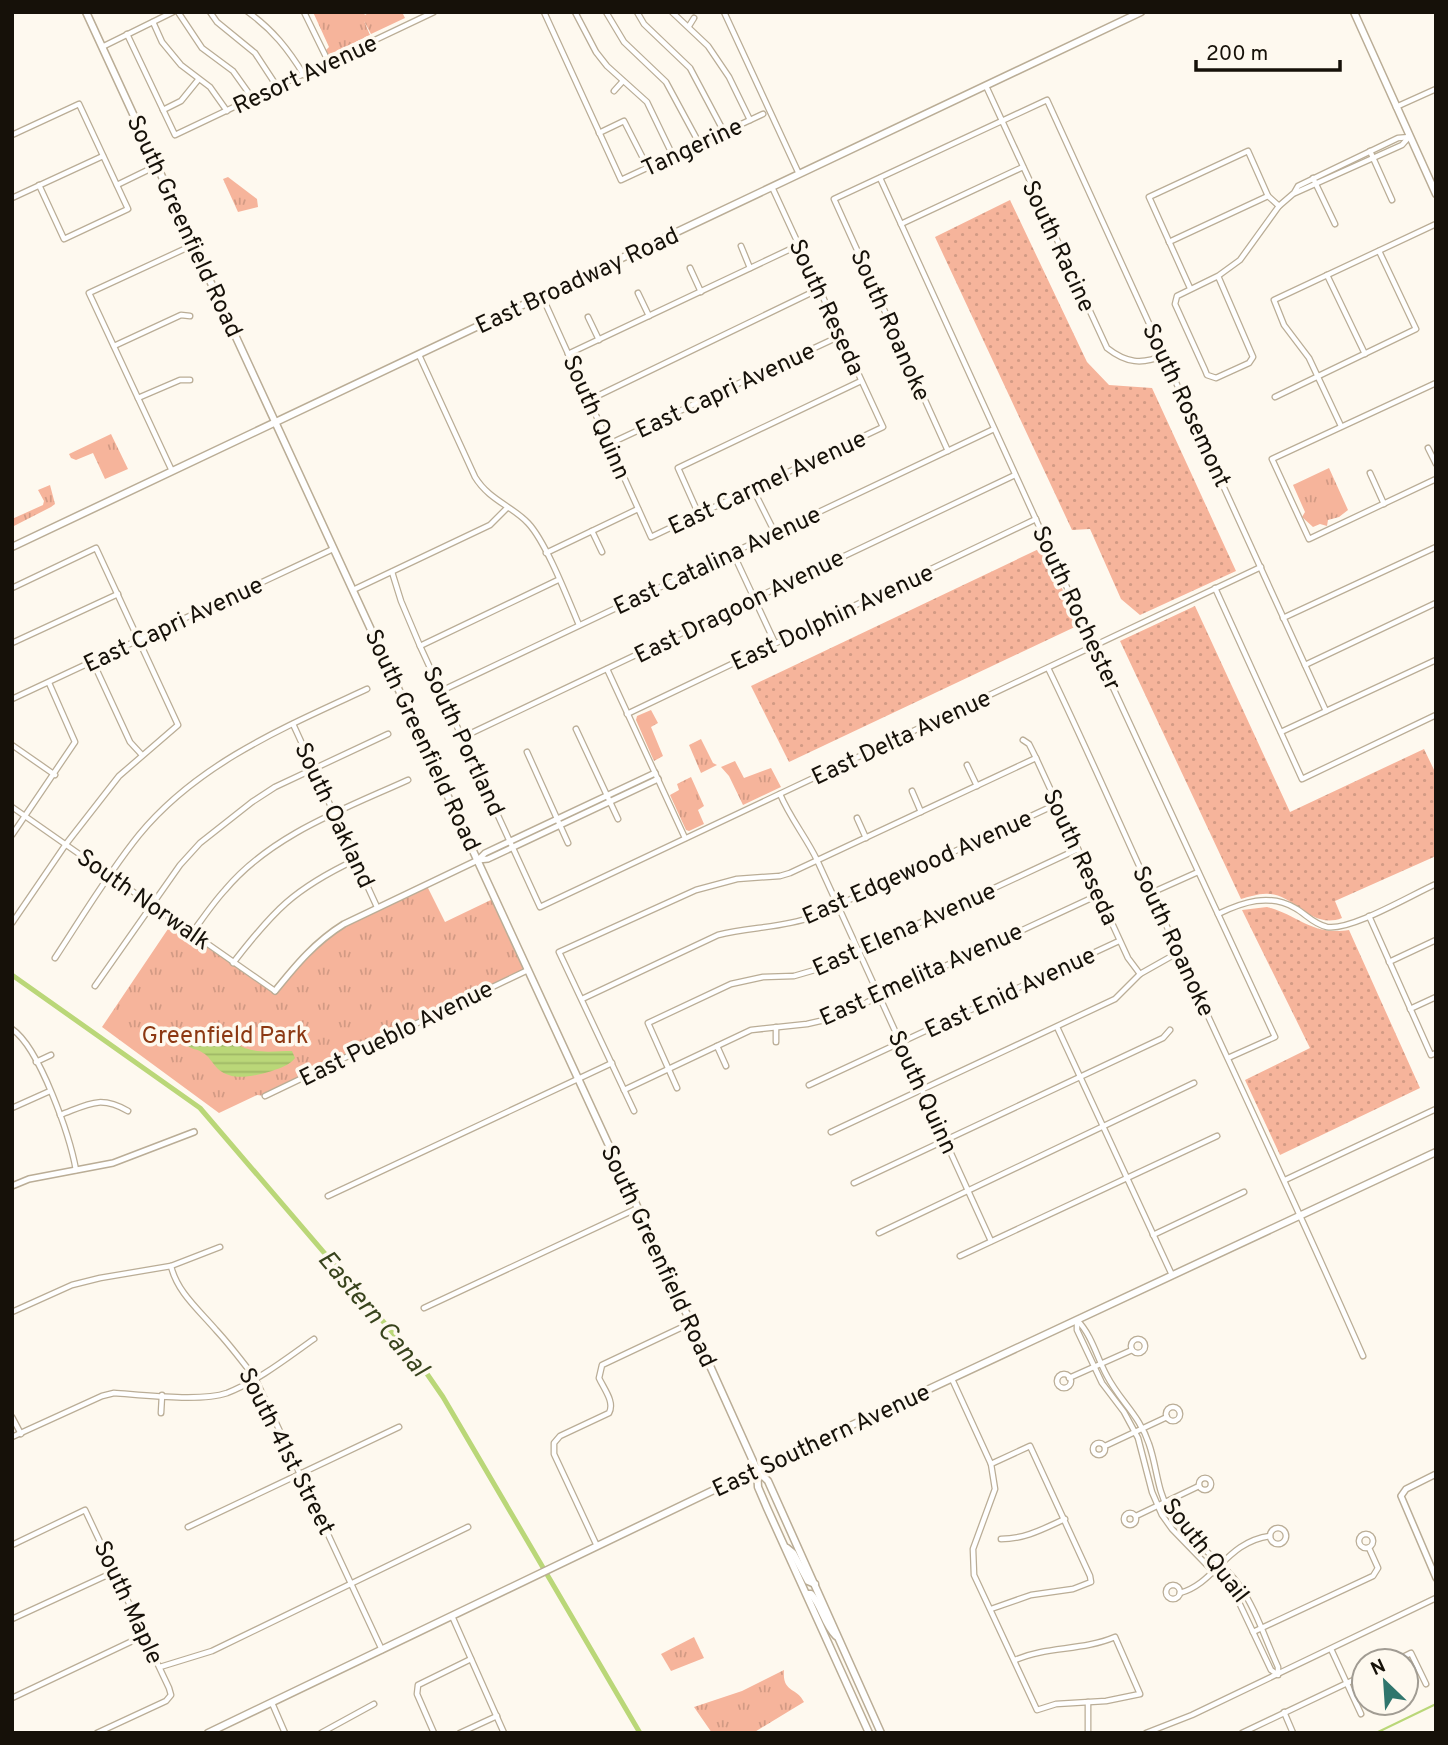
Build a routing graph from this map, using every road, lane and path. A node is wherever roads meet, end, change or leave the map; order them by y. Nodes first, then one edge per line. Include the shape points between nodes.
1 (86, 12) edge
2 (176, 12) edge
3 (210, 12) edge
4 (247, 12) edge
5 (304, 12) edge
6 (434, 12) edge
7 (544, 12) edge
8 (575, 12) edge
9 (606, 12) edge
10 (636, 12) edge
11 (672, 12) edge
12 (724, 12) edge
13 (1141, 12) edge
14 (1353, 12) edge
15 (257, 15) edge
16 (694, 18) dead end
17 (153, 22) junction
18 (689, 26) junction
19 (127, 34) junction
20 (102, 47) junction
21 (330, 63) junction
22 (304, 75) junction
23 (198, 80) junction
24 (623, 81) junction
25 (986, 86) junction
26 (278, 88) junction
27 (1436, 89) edge
28 (614, 91) dead end
29 (253, 99) junction
30 (1396, 107) junction
31 (163, 110) junction
32 (227, 111) junction
33 (763, 114) dead end
34 (750, 120) junction
35 (1002, 121) junction
36 (599, 132) junction
37 (724, 132) junction
38 (12, 135) edge
39 (1410, 137) junction
40 (699, 144) junction
41 (1370, 152) junction
42 (103, 156) junction
43 (673, 156) junction
44 (1373, 158) junction
45 (157, 165) junction
46 (648, 167) junction
47 (1023, 167) junction
48 (799, 174) junction
49 (880, 178) junction
50 (1313, 178) junction
51 (1316, 184) junction
52 (39, 185) junction
53 (117, 185) junction
54 (772, 187) junction
55 (1294, 193) junction
56 (1436, 194) edge
57 (1268, 195) junction
58 (12, 198) edge
59 (1392, 200) dead end
60 (1279, 206) junction
61 (901, 224) junction
62 (1335, 224) dead end
63 (1436, 224) edge
64 (1169, 242) junction
65 (193, 245) junction
66 (799, 245) junction
67 (741, 246) dead end
68 (1379, 251) junction
69 (690, 268) dead end
70 (751, 268) junction
71 (1327, 275) junction
72 (1218, 276) junction
73 (1190, 288) junction
74 (819, 289) junction
75 (701, 292) junction
76 (638, 293) dead end
77 (542, 296) junction
78 (190, 316) dead end
79 (649, 316) junction
80 (588, 317) dead end
81 (840, 335) junction
82 (599, 340) junction
83 (114, 346) junction
84 (568, 354) junction
85 (1365, 354) junction
86 (419, 355) junction
87 (1164, 355) junction
88 (1318, 377) junction
89 (190, 380) dead end
90 (861, 381) junction
91 (1436, 383) edge
92 (1275, 397) dead end
93 (138, 398) junction
94 (589, 400) junction
95 (275, 421) junction
96 (1342, 426) junction
97 (883, 427) joint
98 (994, 429) junction
99 (609, 444) junction
100 (1428, 448) dead end
101 (948, 451) junction
102 (1436, 464) edge
103 (172, 471) junction
104 (1370, 473) dead end
105 (1015, 475) junction
106 (1436, 479) edge
107 (753, 489) junction
108 (1384, 504) junction
109 (507, 508) junction
110 (639, 509) junction
111 (699, 515) junction
112 (1036, 519) junction
113 (592, 531) junction
114 (775, 533) junction
115 (651, 537) joint
116 (12, 547) edge
117 (1436, 547) edge
118 (334, 548) junction
119 (546, 552) junction
120 (602, 552) dead end
121 (733, 552) junction
122 (1261, 567) junction
123 (392, 572) junction
124 (559, 580) junction
125 (12, 588) edge
126 (1215, 588) junction
127 (353, 590) junction
128 (118, 594) junction
129 (754, 598) junction
130 (1436, 603) edge
131 (1283, 618) junction
132 (579, 625) junction
133 (139, 640) junction
134 (12, 643) edge
135 (775, 643) junction
136 (420, 646) junction
137 (1094, 646) junction
138 (1436, 660) edge
139 (93, 662) junction
140 (1305, 665) junction
141 (1048, 668) junction
142 (607, 669) junction
143 (49, 683) junction
144 (367, 689) dead end
145 (441, 691) junction
146 (12, 699) edge
147 (1326, 711) junction
148 (627, 714) junction
149 (1436, 715) edge
150 (293, 723) junction
151 (576, 729) dead end
152 (1281, 733) junction
153 (387, 734) dead end
154 (463, 737) junction
155 (1023, 740) dead end
156 (12, 745) edge
157 (527, 752) dead end
158 (142, 755) junction
159 (1035, 758) junction
160 (967, 765) dead end
161 (313, 769) junction
162 (55, 775) junction
163 (656, 776) junction
164 (408, 780) dead end
165 (977, 786) junction
166 (912, 792) dead end
167 (780, 794) junction
168 (607, 796) junction
169 (610, 802) junction
170 (1057, 804) junction
171 (12, 807) edge
172 (921, 812) junction
173 (334, 814) junction
174 (26, 816) junction
175 (857, 818) dead end
176 (618, 819) dead end
177 (559, 822) junction
178 (12, 835) edge
179 (685, 838) junction
180 (866, 838) junction
181 (66, 844) junction
182 (511, 844) junction
183 (568, 844) dead end
184 (1078, 849) junction
185 (355, 860) junction
186 (478, 860) junction
187 (817, 860) junction
188 (1198, 872) junction
189 (111, 875) junction
190 (1436, 884) edge
191 (1151, 893) junction
192 (1098, 895) junction
193 (152, 905) junction
194 (838, 906) junction
195 (377, 907) junction
196 (540, 907) joint
197 (1219, 915) junction
198 (1369, 916) junction
199 (12, 923) edge
200 (192, 933) junction
201 (1436, 940) edge
202 (1119, 941) junction
203 (859, 952) junction
204 (1179, 952) junction
205 (55, 958) dead end
206 (1389, 962) junction
207 (233, 963) junction
208 (528, 970) junction
209 (1140, 974) junction
210 (95, 986) dead end
211 (275, 991) joint
212 (880, 997) junction
213 (1436, 997) edge
214 (582, 999) junction
215 (1410, 1009) junction
216 (776, 1027) junction
217 (1057, 1027) junction
218 (12, 1029) edge
219 (1170, 1030) dead end
220 (776, 1042) dead end
221 (901, 1043) junction
222 (717, 1046) junction
223 (1434, 1054) edge
224 (51, 1055) dead end
225 (1228, 1058) junction
226 (36, 1062) junction
227 (612, 1063) junction
228 (726, 1066) dead end
229 (669, 1069) junction
230 (1081, 1077) junction
231 (579, 1079) junction
232 (1194, 1083) dead end
233 (809, 1085) dead end
234 (677, 1088) dead end
235 (624, 1090) junction
236 (50, 1091) junction
237 (922, 1091) junction
238 (265, 1096) dead end
239 (12, 1108) edge
240 (1436, 1109) edge
241 (128, 1111) dead end
242 (634, 1111) dead end
243 (61, 1115) junction
244 (1104, 1126) junction
245 (194, 1132) dead end
246 (831, 1132) dead end
247 (1217, 1136) dead end
248 (945, 1140) junction
249 (1436, 1152) edge
250 (76, 1170) junction
251 (1127, 1178) junction
252 (1285, 1180) junction
253 (854, 1183) dead end
254 (12, 1186) edge
255 (968, 1190) junction
256 (1244, 1192) dead end
257 (328, 1196) dead end
258 (638, 1208) junction
259 (1300, 1215) junction
260 (879, 1233) dead end
261 (1153, 1235) junction
262 (991, 1241) junction
263 (220, 1247) dead end
264 (960, 1256) dead end
265 (171, 1266) junction
266 (1172, 1275) junction
267 (424, 1308) dead end
268 (12, 1312) edge
269 (1077, 1320) junction
270 (691, 1323) junction
271 (314, 1339) dead end
272 (1092, 1346) junction
273 (1086, 1349) junction
274 (1132, 1350) dead end
275 (1363, 1356) dead end
276 (1101, 1363) junction
277 (1094, 1367) junction
278 (254, 1378) junction
279 (1069, 1378) dead end
280 (952, 1379) junction
281 (162, 1395) junction
282 (161, 1413) dead end
283 (12, 1417) edge
284 (1167, 1417) dead end
285 (399, 1427) dead end
286 (1142, 1428) junction
287 (1135, 1432) junction
288 (21, 1434) junction
289 (12, 1437) edge
290 (1105, 1446) dead end
291 (991, 1464) junction
292 (757, 1470) junction
293 (300, 1474) junction
294 (1436, 1474) edge
295 (1199, 1486) dead end
296 (1164, 1502) junction
297 (1158, 1506) junction
298 (1136, 1516) dead end
299 (1065, 1519) junction
300 (188, 1527) dead end
301 (468, 1527) dead end
302 (1270, 1536) dead end
303 (1001, 1539) dead end
304 (12, 1545) edge
305 (597, 1547) junction
306 (785, 1547) junction
307 (1369, 1548) dead end
308 (1219, 1564) junction
309 (1213, 1570) junction
310 (114, 1572) junction
311 (1436, 1578) edge
312 (351, 1584) junction
313 (815, 1584) junction
314 (1180, 1593) dead end
315 (807, 1594) junction
316 (1436, 1598) edge
317 (991, 1609) junction
318 (452, 1616) junction
319 (12, 1619) edge
320 (1260, 1629) junction
321 (1253, 1632) junction
322 (145, 1635) junction
323 (840, 1640) junction
324 (1331, 1649) junction
325 (382, 1650) junction
326 (1272, 1653) junction
327 (1265, 1656) junction
328 (471, 1659) junction
329 (1014, 1660) junction
330 (160, 1667) junction
331 (1420, 1671) edge
332 (1278, 1675) junction
333 (1350, 1681) edge
334 (1347, 1682) junction
335 (1426, 1684) dead end
336 (1350, 1689) edge
337 (12, 1698) edge
338 (1088, 1702) junction
339 (272, 1703) junction
340 (374, 1704) dead end
341 (1284, 1712) junction
342 (497, 1716) junction
343 (97, 1733) edge
344 (208, 1733) edge
345 (285, 1733) edge
346 (321, 1733) edge
347 (434, 1733) edge
348 (460, 1733) edge
349 (504, 1733) edge
350 (869, 1733) edge
351 (881, 1733) edge
352 (1088, 1733) edge
353 (1146, 1733) edge
354 (1241, 1733) edge
355 (1293, 1733) edge

1 - 20 main road, South Greenfield Road
2 - 17 street
2 - 29 street via 202,48 233,71
3 - 26 street via 255,53
4 - 15 street
5 - 21 street
6 - 21 street, Resort Avenue
7 - 36 street
8 - 24 street via 596,52
9 - 40 street via 624,42 666,82
10 - 37 street via 690,68
11 - 18 street
12 - 48 street
13 - 25 main road, East Broadway Road
14 - 30 main road
15 - 22 street via 288,48
16 - 18 street
17 - 19 street
17 - 23 street via 162,42
18 - 34 street via 719,61
19 - 20 street
19 - 31 street
20 - 45 main road, South Greenfield Road
21 - 22 street, Resort Avenue
22 - 26 street, Resort Avenue
23 - 31 street via 181,101
23 - 32 street
24 - 28 street
24 - 43 street via 647,102
25 - 35 street, South Racine
25 - 48 main road, East Broadway Road
26 - 29 street, Resort Avenue
27 - 30 street
29 - 32 street, Resort Avenue
30 - 39 main road
31 - 32 street, Resort Avenue via 175,135
33 - 34 street, Tangerine
34 - 37 street, Tangerine
35 - 47 street, South Racine
35 - 49 street
35 - 87 street, South Rosemont via 1047,100
36 - 46 street via 624,121
36 - 46 street, Tangerine via 621,180
37 - 40 street, Tangerine
38 - 42 street via 79,104
39 - 41 street
39 - 44 street
39 - 56 main road
40 - 43 street, Tangerine
41 - 44 street
41 - 50 street
42 - 52 street
42 - 53 street
43 - 46 street, Tangerine
44 - 51 street
44 - 59 street
45 - 53 street
45 - 65 main road, South Greenfield Road
47 - 61 street
47 - 87 street, South Racine via 1107,348 1137,363
48 - 54 main road, East Broadway Road
49 - 61 street, South Rochester
49 - 101 street, South Roanoke via 834,199
50 - 51 street
50 - 55 street
51 - 55 street
51 - 62 street
52 - 53 street via 64,239 128,209
52 - 58 street
54 - 66 street, South Reseda
54 - 77 main road, East Broadway Road
55 - 60 street
57 - 60 street
57 - 64 street
57 - 64 street via 1248,151 1149,197
60 - 72 street via 1240,260
61 - 98 street, South Rochester
63 - 68 street
64 - 73 street
65 - 83 street via 89,293
65 - 95 main road, South Greenfield Road
66 - 70 street
66 - 74 street, South Reseda
67 - 70 street
68 - 71 street
68 - 85 street via 1416,329
69 - 75 street
70 - 75 street
71 - 85 street
71 - 88 street via 1274,300 1284,325
72 - 73 street
72 - 73 street via 1253,353 1249,363 1223,376 1208,375 1175,304 1179,293
74 - 81 street, South Reseda
74 - 94 street
75 - 79 street
76 - 79 street
77 - 84 street, South Quinn
77 - 86 main road, East Broadway Road
78 - 83 street via 181,315
79 - 82 street
80 - 82 street
81 - 90 street, South Reseda
81 - 99 street, East Capri Avenue
82 - 84 street
83 - 93 street
84 - 94 street, South Quinn
85 - 88 street
86 - 95 main road, East Broadway Road
86 - 109 street via 480,486
87 - 122 street, South Rosemont
88 - 92 street
88 - 96 street
89 - 93 street
90 - 97 street, South Reseda
90 - 111 street via 678,468
91 - 96 street
93 - 103 street
94 - 99 street, South Quinn
95 - 103 main road, East Broadway Road
95 - 118 main road, South Greenfield Road
96 - 108 street via 1272,459 1309,539
97 - 107 street, East Carmel Avenue
98 - 101 street, East Catalina Avenue
98 - 105 street, South Rochester
99 - 110 street, South Quinn
100 - 102 street
101 - 114 street, East Catalina Avenue
103 - 116 main road, East Broadway Road
104 - 108 street
105 - 112 street, South Rochester
105 - 129 street, East Dragoon Avenue
106 - 108 street
107 - 111 street, East Carmel Avenue
107 - 114 street
109 - 119 street via 528,522
109 - 123 street via 490,526
110 - 113 street
110 - 115 street, South Quinn
111 - 115 street, East Carmel Avenue
112 - 135 street, East Dolphin Avenue
112 - 137 street, South Rochester
113 - 119 street
113 - 120 street
114 - 121 street, East Catalina Avenue
117 - 131 street
118 - 127 main road, South Greenfield Road
118 - 133 street, East Capri Avenue
119 - 124 street
121 - 129 street
121 - 132 street, East Catalina Avenue
122 - 126 street, East Delta Avenue
122 - 131 street, South Rosemont
123 - 127 street
123 - 136 street, South Portland
124 - 132 street
124 - 136 street
125 - 128 street via 96,548
126 - 137 street, East Delta Avenue
126 - 152 street
127 - 186 main road, South Greenfield Road
128 - 133 street
128 - 134 street
129 - 135 street
129 - 142 street, East Dragoon Avenue
130 - 140 street
131 - 140 street, South Rosemont
132 - 145 street, East Catalina Avenue
133 - 139 street, East Capri Avenue
133 - 158 street via 178,725
135 - 148 street, East Dolphin Avenue
136 - 145 street, South Portland
137 - 141 street, East Delta Avenue
137 - 188 street, South Rochester
138 - 147 street
139 - 143 street, East Capri Avenue
139 - 158 street via 130,742
140 - 147 street, South Rosemont
141 - 167 street, East Delta Avenue
141 - 191 street, South Roanoke
142 - 148 street
142 - 154 street, East Dragoon Avenue
143 - 146 street, East Capri Avenue
143 - 162 street via 75,743
144 - 150 street
145 - 154 street, South Portland
147 - 152 street
148 - 163 street
149 - 152 street via 1302,779
150 - 161 street, South Oakland
150 - 189 street via 195,781 139,835
151 - 168 street
153 - 161 street
154 - 182 street, South Portland
155 - 159 street, South Reseda
156 - 162 street
157 - 177 street
158 - 181 street via 118,776
159 - 165 street
159 - 170 street, South Reseda
160 - 165 street
161 - 173 street, South Oakland
161 - 193 street via 252,802 216,830 180,865
162 - 174 street
163 - 168 street
163 - 169 street
163 - 179 street
164 - 173 street
165 - 172 street
166 - 172 street
167 - 179 street, East Delta Avenue
167 - 187 street, South Quinn
168 - 169 street
168 - 177 street
169 - 176 street
169 - 177 street
170 - 184 street, South Reseda
170 - 194 street, East Edgewood Avenue
171 - 174 street, South Norwalk
172 - 180 street
173 - 185 street, South Oakland
173 - 200 street via 276,845 248,867 225,888
174 - 178 street
174 - 181 street, South Norwalk
175 - 180 street
177 - 182 street
177 - 183 street
179 - 196 street, East Delta Avenue
180 - 187 street
181 - 189 street, South Norwalk
181 - 199 street
182 - 186 street
182 - 196 street, South Portland
184 - 192 street, South Reseda
184 - 203 street, East Elena Avenue
185 - 195 street, South Oakland
185 - 207 street via 285,902
186 - 195 street
186 - 208 main road, South Greenfield Road
187 - 194 street, South Quinn
187 - 214 street via 779,876 737,879 696,890 559,952
188 - 191 street
188 - 197 street, South Rochester
189 - 193 street, South Norwalk
189 - 205 street
190 - 198 street
191 - 204 street, South Roanoke
192 - 202 street, South Reseda
192 - 212 street, East Emelita Avenue
193 - 200 street, South Norwalk
193 - 210 street
194 - 203 street, South Quinn
194 - 214 street, East Edgewood Avenue via 795,924 718,935
195 - 211 street via 327,935
197 - 198 street via 1251,901 1274,900 1327,927 1346,927
197 - 225 street, South Rochester via 1275,1037
198 - 206 street
200 - 207 street, South Norwalk
201 - 206 street
202 - 209 street, South Reseda
202 - 221 street, East Enid Avenue
203 - 212 street, South Quinn
203 - 229 street, East Elena Avenue via 810,972 731,984 648,1023
204 - 209 street
204 - 225 street, South Roanoke
206 - 215 street
207 - 211 street, South Norwalk
208 - 231 main road, South Greenfield Road
208 - 238 street, East Pueblo Avenue
209 - 217 street via 1115,999
212 - 216 street, East Emelita Avenue via 832,1018
212 - 221 street, South Quinn
213 - 215 street
214 - 227 street
215 - 223 street
216 - 220 street
216 - 222 street, East Emelita Avenue via 751,1030
217 - 230 street
217 - 237 street
218 - 226 street via 28,1044
219 - 230 street via 1163,1038
221 - 233 street, East Enid Avenue
221 - 237 street, South Quinn
222 - 228 street
222 - 229 street, East Emelita Avenue
224 - 226 street
225 - 252 street, South Roanoke
226 - 236 street
227 - 231 street
227 - 235 street
229 - 234 street
229 - 235 street, East Emelita Avenue
230 - 244 street
230 - 248 street
231 - 257 street
231 - 258 main road, South Greenfield Road
232 - 244 street
235 - 242 street
236 - 239 street
236 - 243 street
237 - 246 street
237 - 248 street, South Quinn
240 - 252 street
241 - 243 street via 113,1102 99,1102
243 - 250 street
244 - 251 street
244 - 255 street
245 - 250 street via 113,1163
247 - 251 street
248 - 253 street
248 - 255 street, South Quinn
249 - 259 main road, East Southern Avenue
250 - 254 street
251 - 261 street
251 - 262 street
252 - 259 street, South Roanoke
255 - 260 street
255 - 262 street, South Quinn
256 - 261 street
258 - 267 street
258 - 270 main road, South Greenfield Road
259 - 266 main road, East Southern Avenue
259 - 275 street, South Roanoke
261 - 266 street
262 - 264 street
263 - 265 street
265 - 268 street via 72,1285
265 - 278 street, South 41st Street via 183,1292
266 - 269 main road, East Southern Avenue
269 - 272 street, South Quail
269 - 273 street, South Quail
269 - 280 main road, East Southern Avenue
270 - 292 main road, South Greenfield Road
270 - 305 street via 602,1364 599,1378 611,1410 559,1436 554,1443 554,1454
271 - 278 street
272 - 273 street
272 - 276 street, South Quail
273 - 277 street, South Quail
274 - 276 street
276 - 277 street
276 - 286 street, South Quail
277 - 279 street
277 - 287 street, South Quail
278 - 281 street via 214,1396
278 - 293 street, South 41st Street
280 - 291 street
280 - 292 main road, East Southern Avenue
281 - 282 street
281 - 288 street via 102,1396
283 - 288 street
284 - 286 street
285 - 293 street
286 - 287 street
286 - 296 street, South Quail
287 - 290 street
287 - 297 street, South Quail
288 - 289 street
291 - 299 street via 1030,1446
291 - 317 street via 995,1489 973,1549 975,1575
292 - 305 main road, East Southern Avenue
292 - 306 main road, South Greenfield Road via 758,1487
292 - 313 main road, South Greenfield Road via 768,1481
293 - 300 street
293 - 312 street, South 41st Street
294 - 311 street via 1401,1494
295 - 296 street
296 - 297 street
296 - 308 street, South Quail via 1182,1528
297 - 298 street
297 - 309 street, South Quail via 1172,1529
299 - 303 street via 1029,1536
299 - 317 street via 1091,1582
301 - 312 street
302 - 308 street via 1240,1546
304 - 310 street, South Maple via 85,1510
305 - 318 main road, East Southern Avenue
306 - 313 main road via 808,1581
306 - 315 main road, South Greenfield Road
307 - 320 street via 1378,1568 1373,1576
308 - 309 street
308 - 320 street, South Quail via 1242,1590
309 - 314 street
309 - 321 street, South Quail via 1235,1594
310 - 319 street
310 - 322 street, South Maple
312 - 325 street, South 41st Street
312 - 330 street via 212,1651
313 - 323 main road, South Greenfield Road
315 - 323 main road via 815,1598
315 - 350 main road, South Greenfield Road
316 - 324 street
317 - 329 street
318 - 325 main road, East Southern Avenue
318 - 328 street
320 - 321 street
320 - 326 street, South Quail
321 - 327 street, South Quail
322 - 330 street, South Maple
322 - 337 street
323 - 351 main road, South Greenfield Road
324 - 332 street
324 - 334 street
325 - 339 main road, East Southern Avenue
326 - 327 street
326 - 332 street, South Quail
327 - 332 street, South Quail
328 - 342 street
328 - 347 street via 418,1685
329 - 338 street via 1037,1710
329 - 338 street via 1096,1645 1115,1637 1140,1694
330 - 343 street, South Maple via 171,1695 166,1701
331 - 335 street
332 - 353 street
333 - 334 street
334 - 336 street
334 - 341 street
338 - 352 street
339 - 344 main road, East Southern Avenue
339 - 345 street
340 - 346 street
341 - 354 street
341 - 355 street
342 - 348 street
342 - 349 street

